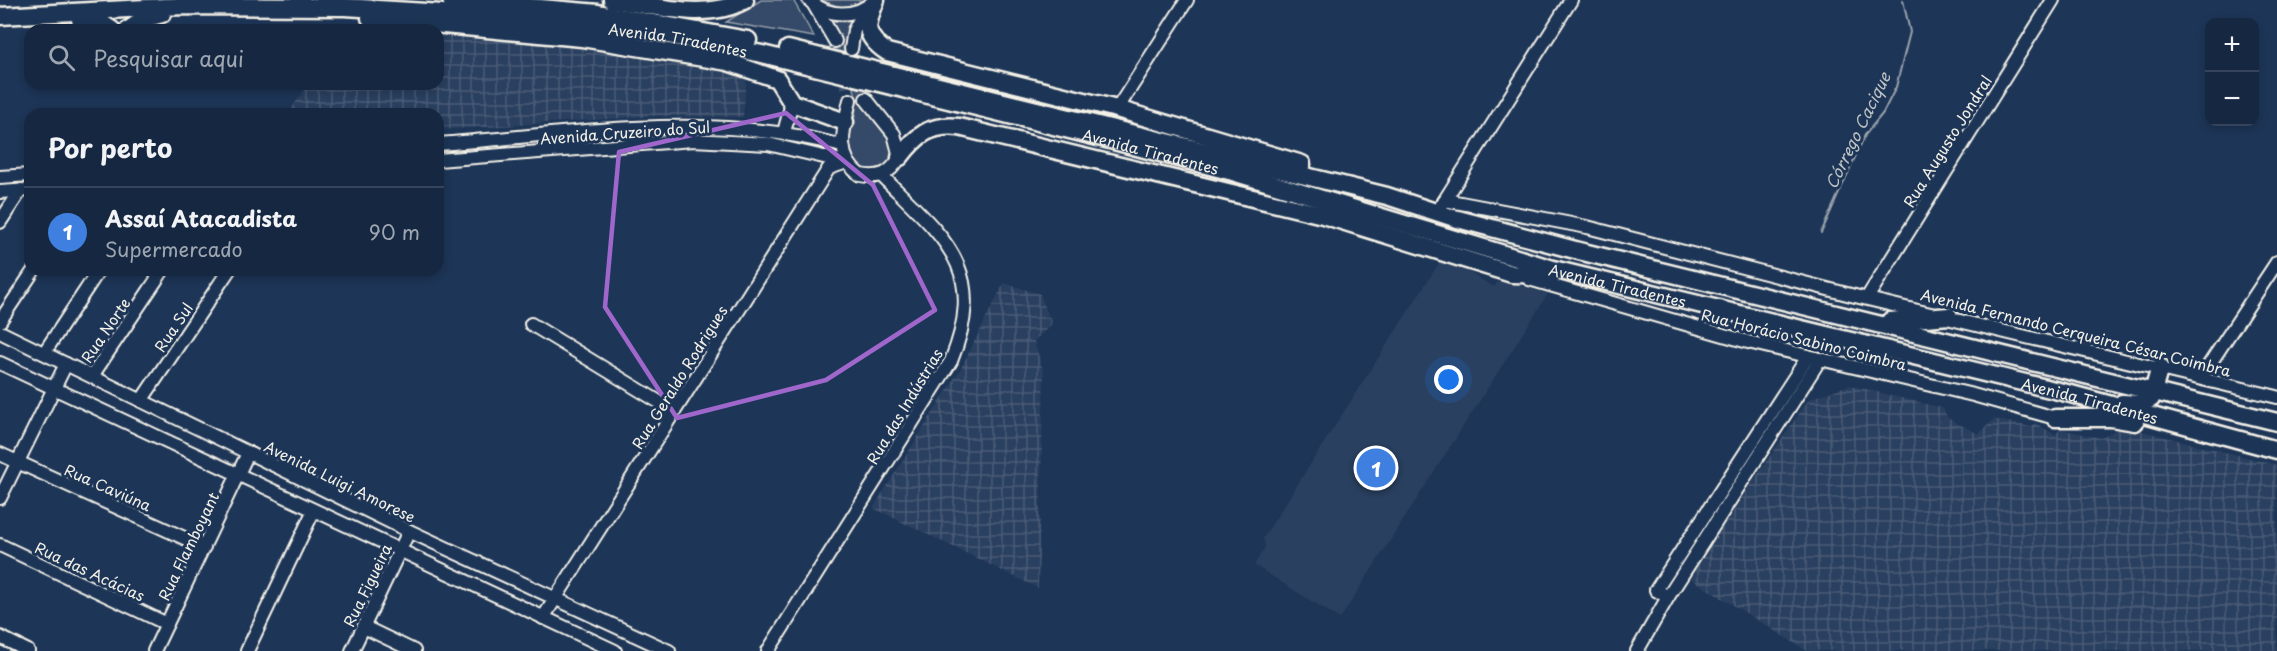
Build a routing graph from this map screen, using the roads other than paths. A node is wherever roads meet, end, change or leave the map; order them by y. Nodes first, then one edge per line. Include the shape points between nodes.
1 (451, 0) edge
2 (612, 0) edge
3 (745, 0) edge
4 (1187, 0) edge
5 (1571, 0) edge
6 (2053, 0) edge
7 (812, 2) edge
8 (872, 3) edge
9 (292, 5) junction
10 (182, 6) junction
11 (26, 14) junction
12 (0, 16) edge
13 (103, 24) edge
14 (137, 24) edge
15 (427, 24) edge
16 (444, 26) edge
17 (835, 41) tunnel mouth
18 (851, 49) tunnel mouth
19 (866, 99) tunnel mouth
20 (850, 100) tunnel mouth
21 (792, 103) junction
22 (1117, 109) junction
23 (845, 122) junction
24 (688, 126) junction
25 (784, 132) junction
26 (680, 141) junction
27 (444, 144) edge
28 (842, 146) junction
29 (900, 157) junction
30 (444, 160) edge
31 (847, 162) junction
32 (1233, 172) junction
33 (24, 175) edge
34 (882, 176) junction
35 (0, 177) edge
36 (24, 190) edge
37 (24, 191) edge
38 (0, 192) edge
39 (1387, 196) junction
40 (1441, 206) junction
41 (1323, 215) junction
42 (0, 222) edge
43 (2277, 262) edge
44 (1512, 274) junction
45 (30, 276) edge
46 (95, 276) edge
47 (159, 276) edge
48 (225, 276) edge
49 (1586, 276) junction
50 (1867, 298) junction
51 (1830, 313) junction
52 (1949, 316) junction
53 (0, 321) edge
54 (531, 324) dead end
55 (0, 332) edge
56 (44, 353) junction
57 (1813, 359) junction
58 (0, 363) edge
59 (66, 364) junction
60 (2160, 367) junction
61 (92, 376) junction
62 (2201, 378) junction
63 (54, 390) junction
64 (2154, 392) junction
65 (2071, 394) junction
66 (2277, 397) edge
67 (141, 401) junction
68 (674, 411) junction
69 (2055, 418) joint
70 (2277, 422) edge
71 (2204, 432) junction
72 (2277, 450) edge
73 (248, 453) junction
74 (0, 454) edge
75 (18, 463) junction
76 (239, 475) junction
77 (0, 498) edge
78 (314, 512) junction
79 (409, 531) junction
80 (0, 545) edge
81 (204, 547) junction
82 (400, 552) junction
83 (1668, 597) junction
84 (555, 600) junction
85 (543, 618) junction
86 (167, 624) junction
87 (364, 627) junction
88 (0, 637) edge
89 (28, 651) edge
90 (154, 651) edge
91 (247, 651) edge
92 (352, 651) edge
93 (414, 651) edge
94 (615, 651) edge
95 (669, 651) edge
96 (768, 651) edge
97 (1638, 651) edge

1 - 39 highway, Avenida Tiradentes via 598,14 707,31
2 - 3 highway via 706,11
4 - 22 street
5 - 40 street
6 - 50 street, Rua Augusto Jondral
7 - 8 street via 839,14
7 - 17 street
8 - 18 street via 854,30
8 - 22 highway via 868,30 873,42 887,52
9 - 10 highway, Avenida Tiradentes
9 - 15 highway
9 - 32 highway, Avenida Tiradentes via 515,18 668,35 762,54
10 - 11 highway, Avenida Tiradentes
10 - 14 highway
11 - 12 highway, Avenida Tiradentes
11 - 13 highway
16 - 21 highway via 582,38 728,62 777,79
19 - 29 street via 894,134
20 - 23 street
21 - 23 highway
21 - 25 street
22 - 39 highway via 1328,172
23 - 28 street
24 - 25 street, Avenida Cruzeiro do Sul via 738,126
24 - 26 street
24 - 27 street, Avenida Cruzeiro do Sul
25 - 28 street, Avenida Cruzeiro do Sul
26 - 30 street, Avenida Cruzeiro do Sul
26 - 31 street, Avenida Cruzeiro do Sul via 768,144
28 - 31 street
29 - 34 street via 892,171
29 - 41 highway via 921,133 945,126 959,127
31 - 34 street, Avenida Cruzeiro do Sul via 860,175
31 - 68 street, Rua Geraldo Rodrigues via 829,168
32 - 41 highway
32 - 49 highway, Avenida Tiradentes
33 - 35 street
34 - 96 street, Rua das Indústrias via 953,253 965,292 963,331 951,361
36 - 38 street
37 - 42 street
39 - 40 highway, Avenida Tiradentes
40 - 50 street, Avenida Fernando Cerqueira César Coimbra via 1587,227
40 - 51 highway, Avenida Tiradentes via 1579,251
41 - 44 highway
43 - 62 street
44 - 49 highway
44 - 57 street, Rua Horácio Sabino Coimbra
45 - 53 street
46 - 56 street
47 - 61 street, Rua Norte
48 - 67 street, Rua Sul
49 - 65 highway, Avenida Tiradentes
50 - 52 street, Avenida Fernando Cerqueira César Coimbra
51 - 52 highway via 1898,322
51 - 64 highway, Avenida Tiradentes
52 - 60 street, Avenida Fernando Cerqueira César Coimbra
54 - 68 street
55 - 56 street, Avenida Luigi Amorese
56 - 59 street, Avenida Luigi Amorese
57 - 69 street, Rua Horácio Sabino Coimbra
57 - 83 street
57 - 83 street via 1656,590
58 - 63 street
59 - 61 street, Avenida Luigi Amorese
59 - 63 street
60 - 62 street, Avenida Fernando Cerqueira César Coimbra
60 - 64 highway
61 - 67 street, Avenida Luigi Amorese
62 - 66 street, Avenida Fernando Cerqueira César Coimbra
63 - 75 street
63 - 76 street
64 - 65 highway via 2151,399 2140,404
64 - 70 highway, Avenida Tiradentes
65 - 71 highway, Avenida Tiradentes
67 - 73 street, Avenida Luigi Amorese
68 - 84 street, Rua Geraldo Rodrigues
69 - 71 highway via 2111,418
71 - 72 highway, Avenida Tiradentes
73 - 76 street, Rua Flamboyant
73 - 79 street, Avenida Luigi Amorese
74 - 75 street, Rua Caviúna
75 - 77 street
75 - 81 street, Rua Caviúna
76 - 78 street
76 - 81 street, Rua Flamboyant
78 - 82 street
78 - 91 street
79 - 82 street, Rua Figueira
79 - 84 street, Avenida Luigi Amorese
80 - 86 street, Rua das Acácias
81 - 86 street, Rua Flamboyant
82 - 85 street
82 - 87 street, Rua Figueira
83 - 97 street
84 - 85 street, Rua Geraldo Rodrigues
84 - 95 street, Avenida Luigi Amorese
85 - 94 street
86 - 90 street, Rua Flamboyant
87 - 92 street, Rua Figueira
87 - 93 street
88 - 89 street

